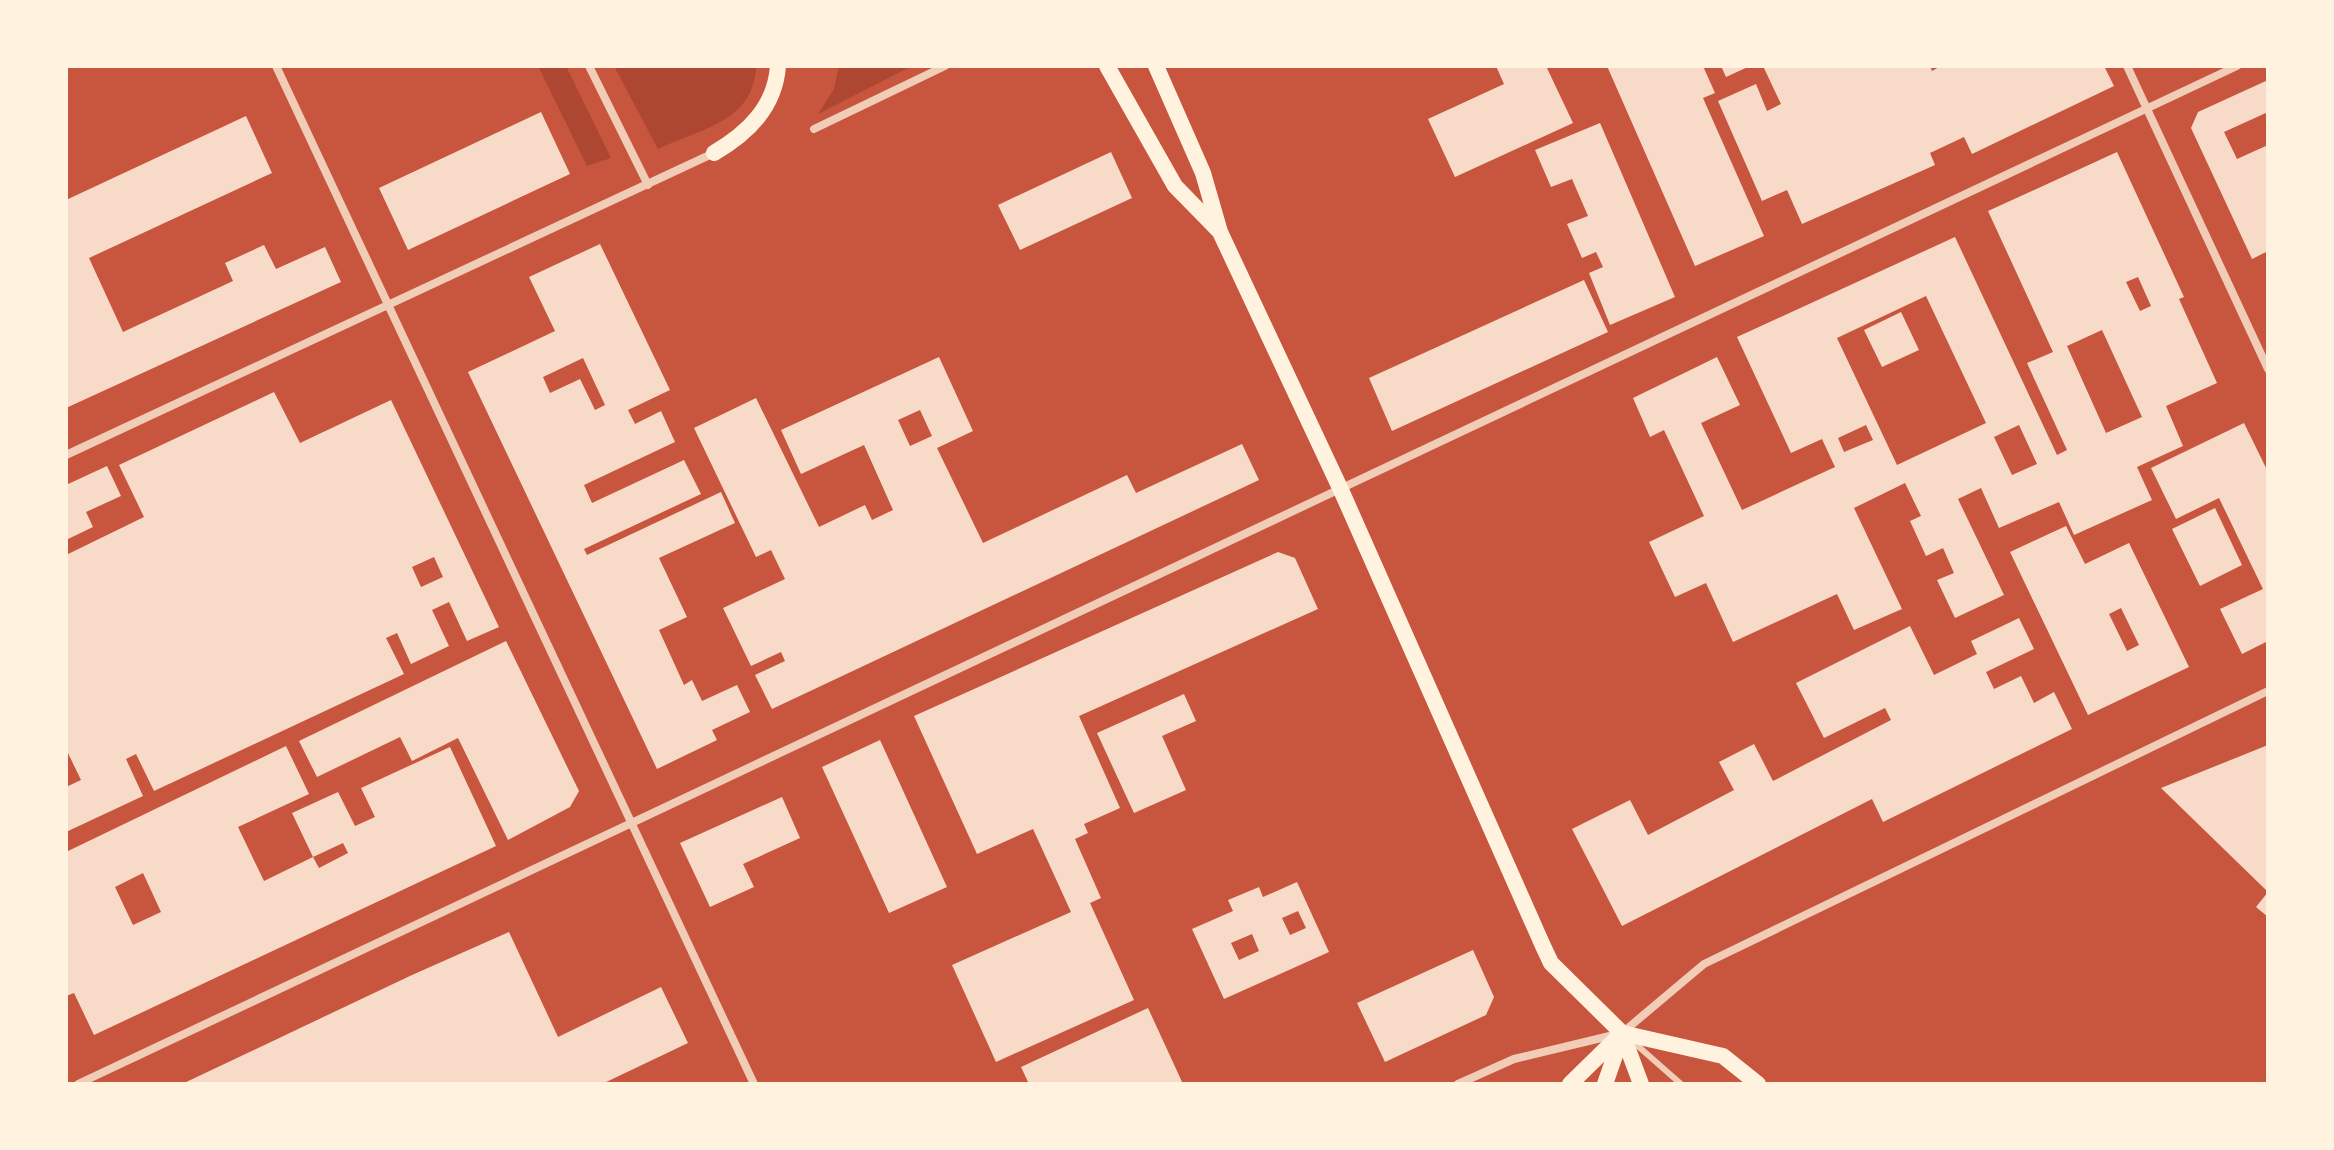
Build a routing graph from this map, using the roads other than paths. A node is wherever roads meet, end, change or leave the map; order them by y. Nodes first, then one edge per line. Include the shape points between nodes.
1 (276, 66) edge
2 (589, 66) edge
3 (778, 66) edge
4 (945, 66) edge
5 (1107, 66) edge
6 (1156, 66) edge
7 (2127, 66) edge
8 (2237, 66) edge
9 (2148, 108) junction
10 (814, 129) dead end
11 (714, 153) joint
12 (648, 185) junction
13 (1220, 232) junction
14 (391, 305) junction
15 (2268, 369) edge
16 (66, 455) edge
17 (1341, 490) junction
18 (2268, 691) edge
19 (630, 823) junction
20 (1622, 1033) junction
21 (78, 1084) edge
22 (754, 1084) edge
23 (1458, 1084) edge
24 (1570, 1084) edge
25 (1605, 1084) edge
26 (1641, 1084) edge
27 (1681, 1084) edge
28 (1758, 1084) edge

1 - 14 street
2 - 12 street
3 - 11 main road via 773,92 760,115
4 - 10 street
5 - 13 main road via 1175,186
6 - 13 main road via 1203,173
7 - 9 street
8 - 9 street
9 - 15 street
9 - 17 street
11 - 12 street
12 - 14 street
13 - 17 main road
14 - 16 street
14 - 19 street
17 - 19 street
17 - 20 main road via 1551,963
18 - 20 street via 1704,964
19 - 21 street
19 - 22 street
20 - 23 street via 1514,1059
20 - 24 main road
20 - 25 main road
20 - 26 main road
20 - 27 lane
20 - 28 main road via 1723,1056

